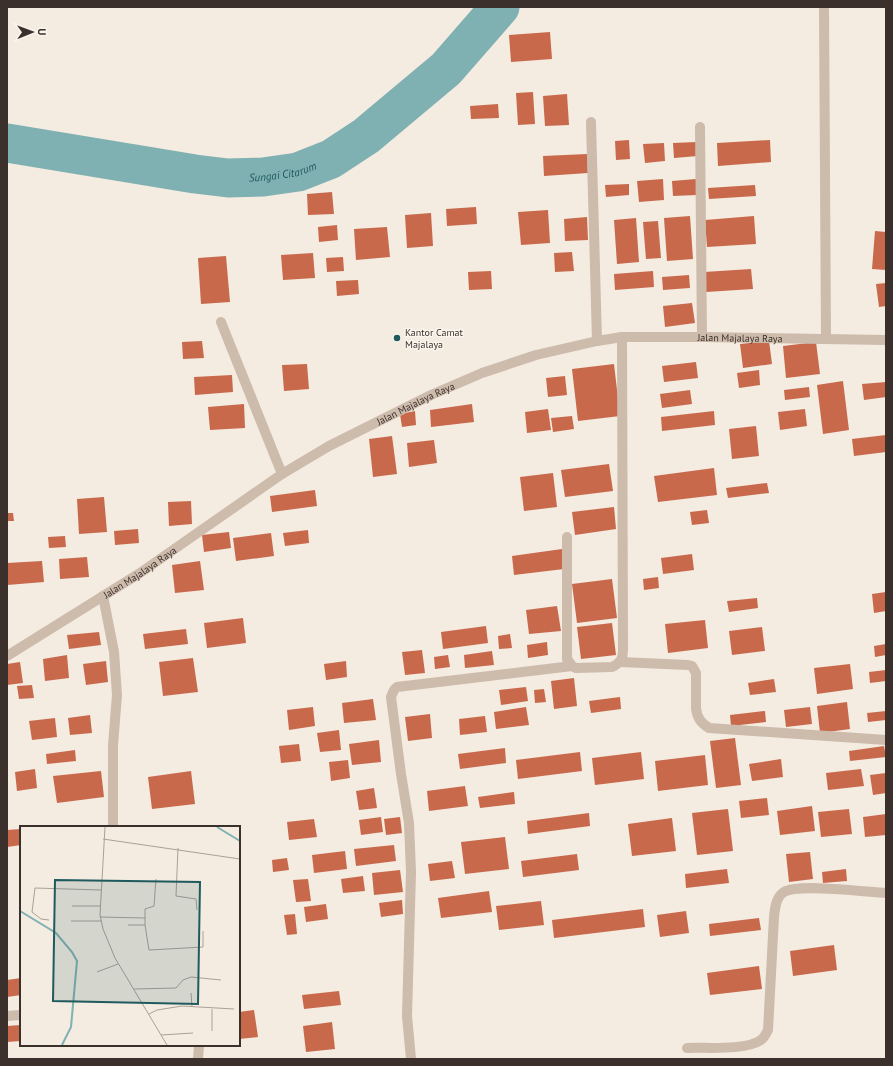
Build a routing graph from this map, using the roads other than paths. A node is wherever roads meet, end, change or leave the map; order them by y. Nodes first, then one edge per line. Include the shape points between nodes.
1 (824, 7) edge
2 (591, 122) dead end
3 (700, 127) dead end
4 (221, 322) dead end
5 (622, 337) junction
6 (702, 337) junction
7 (826, 339) junction
8 (886, 340) edge
9 (597, 341) junction
10 (282, 474) junction
11 (567, 537) dead end
12 (103, 596) junction
13 (7, 656) edge
14 (620, 662) junction
15 (572, 666) junction
16 (886, 740) edge
17 (113, 826) edge
18 (886, 892) edge
19 (20, 1015) edge
20 (7, 1016) edge
21 (199, 1046) edge
22 (687, 1048) dead end
23 (198, 1059) edge
24 (411, 1059) edge

1 - 7 street
2 - 9 street
3 - 6 street
4 - 10 street
5 - 6 street, Jalan Majalaya Raya
5 - 9 street, Jalan Majalaya Raya
5 - 14 street via 624,649
6 - 7 street, Jalan Majalaya Raya
7 - 8 street, Jalan Majalaya Raya
9 - 10 street, Jalan Majalaya Raya via 536,355 431,395 329,446
10 - 12 street, Jalan Majalaya Raya
11 - 15 street via 566,655
12 - 13 street, Jalan Majalaya Raya
12 - 17 street via 114,652 117,695 113,745
14 - 15 street via 612,666
14 - 16 street via 692,666 696,673 696,711 699,719 709,728
15 - 24 street via 397,687 391,696 409,824 411,872 407,1016
18 - 22 street via 814,888 782,892 775,907 768,1030 762,1040 742,1047
19 - 20 street
21 - 23 street

